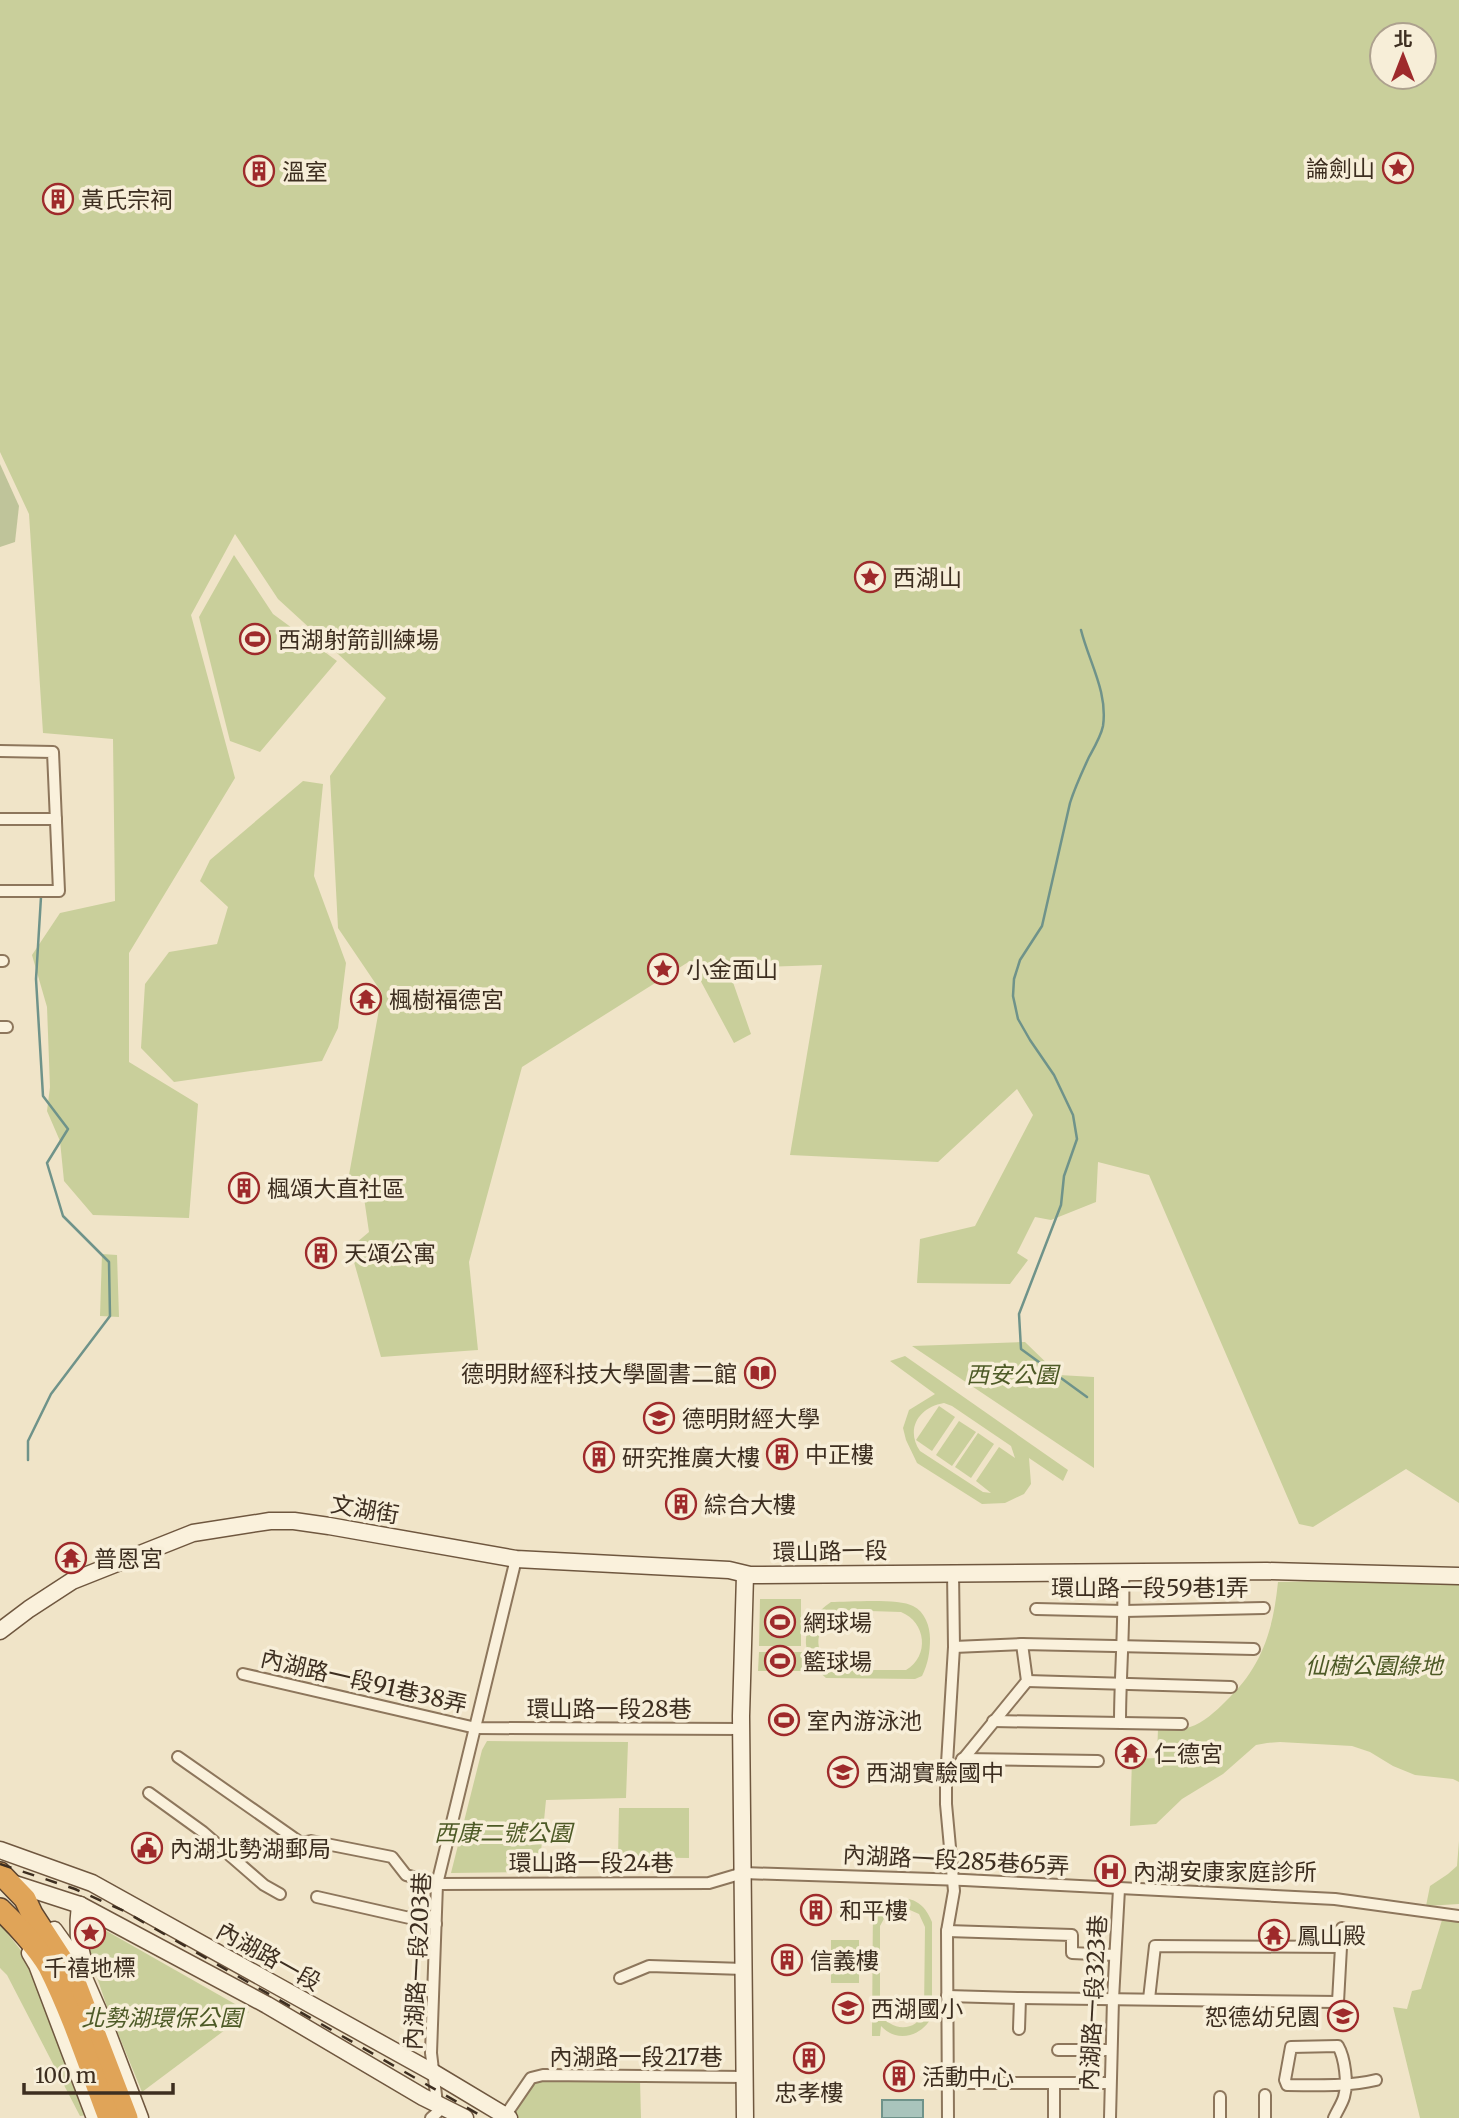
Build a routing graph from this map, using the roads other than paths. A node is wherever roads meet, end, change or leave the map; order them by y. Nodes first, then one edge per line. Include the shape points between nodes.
1 (0, 751) edge
2 (0, 819) edge
3 (56, 819) junction
4 (0, 891) edge
5 (516, 1559) junction
6 (1123, 1571) junction
7 (953, 1572) junction
8 (745, 1574) junction
9 (1459, 1576) edge
10 (1264, 1608) dead end
11 (1036, 1609) dead end
12 (1124, 1611) junction
13 (0, 1631) edge
14 (1022, 1644) junction
15 (954, 1647) junction
16 (1121, 1647) junction
17 (1254, 1649) dead end
18 (243, 1674) dead end
19 (1027, 1681) junction
20 (1120, 1683) junction
21 (1231, 1687) dead end
22 (993, 1721) junction
23 (1120, 1722) junction
24 (1182, 1724) dead end
25 (476, 1728) junction
26 (742, 1730) junction
27 (178, 1757) dead end
28 (962, 1759) junction
29 (1098, 1761) dead end
30 (946, 1780) junction
31 (149, 1793) dead end
32 (0, 1850) edge
33 (743, 1873) junction
34 (953, 1879) junction
35 (9, 1883) edge
36 (437, 1884) junction
37 (1119, 1889) junction
38 (280, 1895) dead end
39 (317, 1897) dead end
40 (80, 1905) junction
41 (6, 1915) edge
42 (1459, 1916) edge
43 (436, 1924) junction
44 (1342, 1927) dead end
45 (947, 1931) junction
46 (1341, 1948) junction
47 (1115, 1955) junction
48 (744, 1969) junction
49 (620, 1978) dead end
50 (947, 1996) junction
51 (1020, 1998) junction
52 (1113, 1999) junction
53 (1149, 1999) junction
54 (105, 2026) junction
55 (1019, 2029) dead end
56 (1058, 2050) dead end
57 (1111, 2050) junction
58 (435, 2073) junction
59 (745, 2077) junction
60 (1376, 2080) dead end
61 (948, 2083) junction
62 (1110, 2083) junction
63 (1054, 2085) junction
64 (1345, 2085) junction
65 (1265, 2095) dead end
66 (1220, 2097) dead end
67 (434, 2111) edge
68 (507, 2117) edge
69 (94, 2118) edge
70 (109, 2118) edge
71 (127, 2118) edge
72 (140, 2118) edge
73 (465, 2118) edge
74 (745, 2118) edge
75 (948, 2118) edge
76 (1054, 2118) edge
77 (1110, 2118) edge
78 (1220, 2118) edge
79 (1265, 2118) edge
80 (1334, 2118) edge

1 - 3 street via 53,752
2 - 3 street
3 - 4 street via 59,891
5 - 8 street, 文湖街
5 - 13 street, 文湖街 via 294,1521 271,1521 193,1533 72,1581
5 - 25 street, 內湖路一段203巷
6 - 7 street, 環山路一段
6 - 9 street, 環山路一段
6 - 12 street
7 - 8 street, 環山路一段
7 - 15 street
8 - 26 street, 環山路一段
10 - 12 street, 環山路一段59巷1弄
11 - 12 street, 環山路一段59巷1弄
12 - 16 street
14 - 15 street
14 - 16 street
14 - 19 street
15 - 30 street
16 - 17 street
16 - 20 street
18 - 25 street, 內湖路一段91巷38弄
19 - 20 street
19 - 22 street
20 - 21 street
20 - 23 street
22 - 23 street
22 - 28 street
23 - 24 street
25 - 26 street, 環山路一段28巷
25 - 36 street, 內湖路一段203巷
26 - 33 street, 環山路一段
27 - 36 street, 環山路一段24巷 via 301,1843 392,1857 406,1875
28 - 29 street
28 - 30 street
30 - 34 street
31 - 38 street
32 - 58 street, 內湖路一段 via 92,1883
33 - 34 street, 內湖路一段285巷65弄
33 - 36 street, 環山路一段24巷 via 709,1883
33 - 48 street, 環山路一段
34 - 37 street, 內湖路一段285巷65弄
34 - 45 street
35 - 40 street, 內湖路一段
35 - 54 street via 46,1919 77,1962
35 - 71 highway via 72,1977
36 - 43 street, 內湖路一段203巷
37 - 42 street, 內湖路一段285巷65弄 via 1335,1899
37 - 47 street, 內湖路一段323巷
39 - 43 street
40 - 54 street via 79,1948
40 - 67 street, 內湖路一段 via 267,2005
41 - 69 street via 37,1965
41 - 70 highway via 48,1965
43 - 58 street, 內湖路一段203巷 via 431,2053
44 - 46 street
45 - 47 street via 1072,1936 1072,1953
45 - 50 street
46 - 53 street via 1155,1945
46 - 53 street via 1338,2002
47 - 52 street, 內湖路一段323巷
48 - 49 street via 649,1966
48 - 59 street, 環山路一段
50 - 51 street
50 - 61 street
51 - 52 street
51 - 55 street
52 - 53 street
52 - 57 street, 內湖路一段323巷
54 - 72 street
56 - 57 street
57 - 62 street, 內湖路一段323巷
58 - 67 street, 內湖路一段203巷
58 - 68 street, 內湖路一段
59 - 68 street, 內湖路一段217巷 via 543,2075 531,2078
59 - 74 street, 環山路一段
60 - 64 street
61 - 63 street
61 - 75 street
62 - 63 street
62 - 77 street, 內湖路一段323巷
63 - 76 street
64 - 64 street via 1287,2085 1291,2047 1338,2046
64 - 80 street
65 - 79 street
66 - 78 street
67 - 73 street, 內湖路一段

